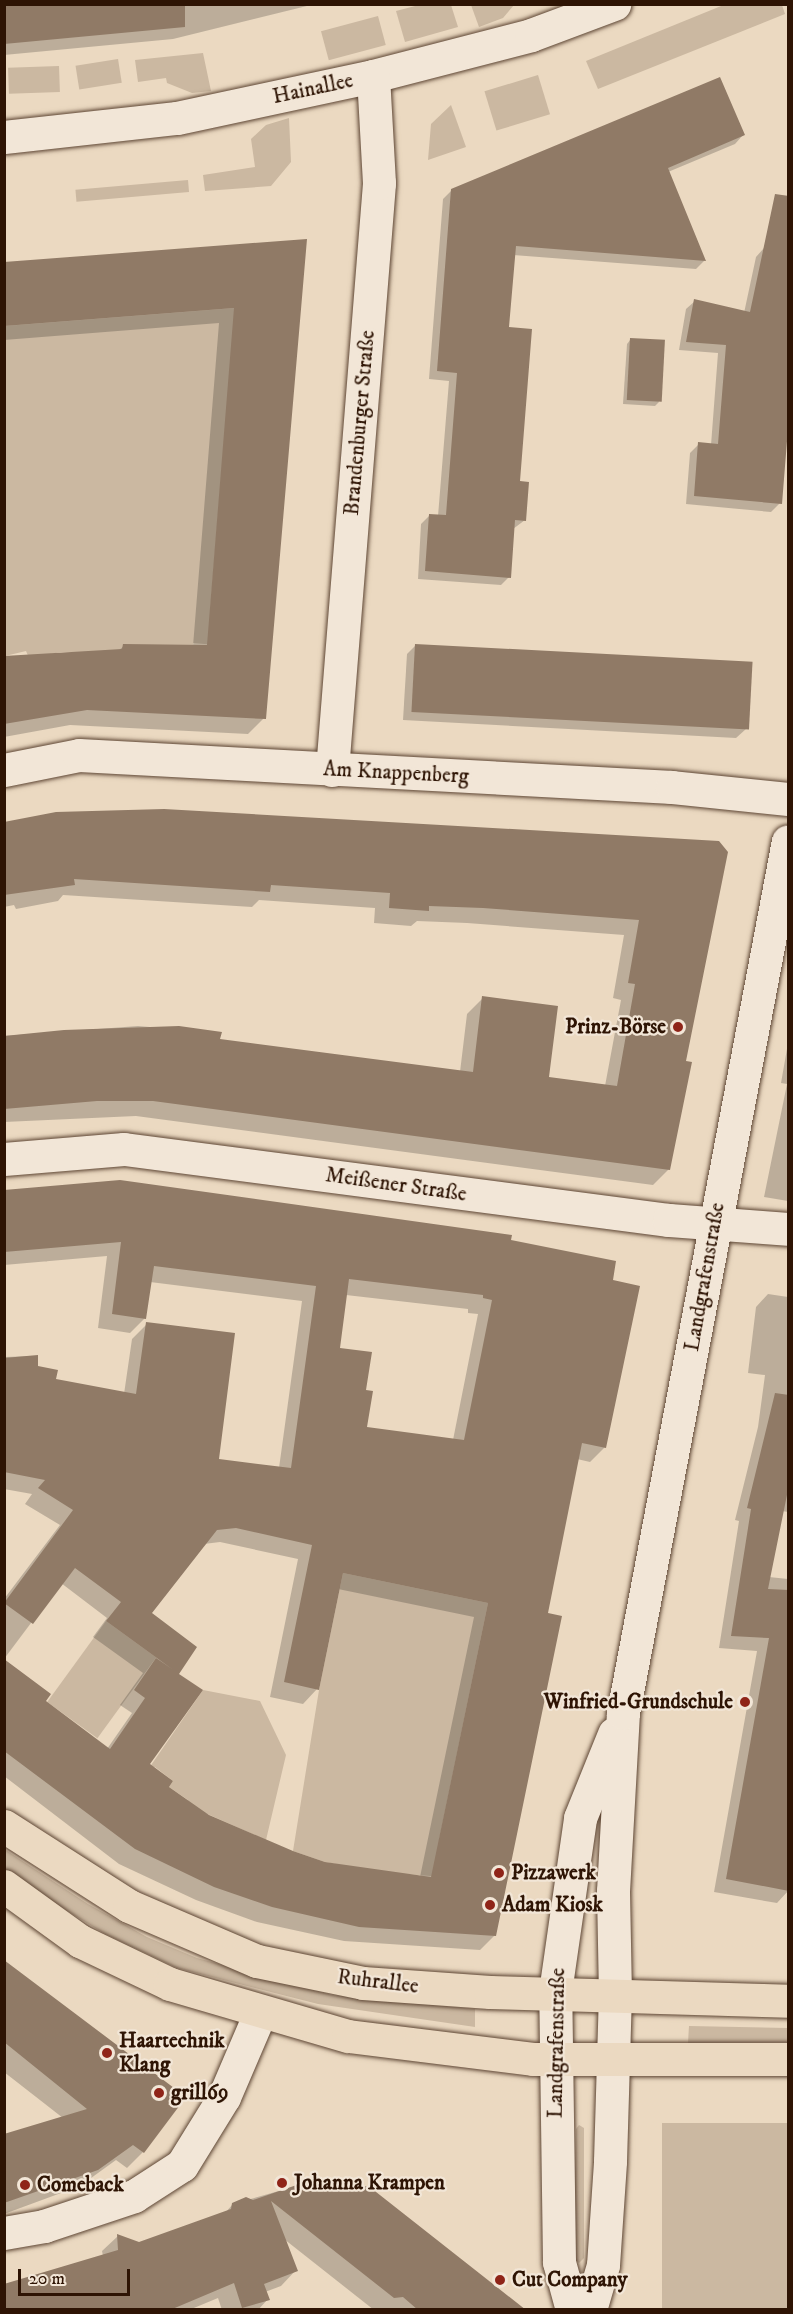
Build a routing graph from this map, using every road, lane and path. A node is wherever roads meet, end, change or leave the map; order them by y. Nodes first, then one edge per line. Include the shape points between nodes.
1 (614, 4) edge
2 (373, 76) junction
3 (4, 137) edge
4 (4, 770) edge
5 (332, 770) junction
6 (789, 798) edge
7 (789, 841) edge
8 (4, 1159) edge
9 (714, 1223) junction
10 (789, 1229) edge
11 (623, 1713) junction
12 (4, 1826) edge
13 (4, 1886) edge
14 (555, 1992) junction
15 (615, 1995) junction
16 (789, 2001) edge
17 (260, 2013) junction
18 (789, 2059) edge
19 (553, 2060) junction
20 (613, 2060) junction
21 (4, 2233) edge
22 (572, 2310) edge
23 (590, 2310) edge

1 - 2 street, Hainallee via 531,35
2 - 3 street, Hainallee via 177,118
2 - 5 street, Brandenburger Straße via 379,183
4 - 5 street, Am Knappenberg via 79,755
5 - 6 street, Am Knappenberg via 672,787
7 - 9 street, Landgrafenstraße
8 - 9 street, Meißener Straße via 124,1149 544,1205
9 - 10 street, Meißener Straße
9 - 11 street, Landgrafenstraße via 669,1485
11 - 14 street, Landgrafenstraße via 580,1818
11 - 15 street, Landgrafenstraße via 613,1891
12 - 14 main road, Ruhrallee via 129,1906 258,1960 363,1983 490,1992
13 - 17 main road via 80,1941 170,1984
14 - 15 main road, Ruhrallee
14 - 19 street, Landgrafenstraße
15 - 16 main road, Ruhrallee
15 - 20 street, Landgrafenstraße
17 - 19 main road via 348,2036
17 - 21 street via 224,2097 182,2164 134,2196 44,2226
18 - 20 main road
19 - 20 main road
19 - 22 street, Landgrafenstraße via 559,2262
20 - 23 street, Landgrafenstraße via 603,2265

